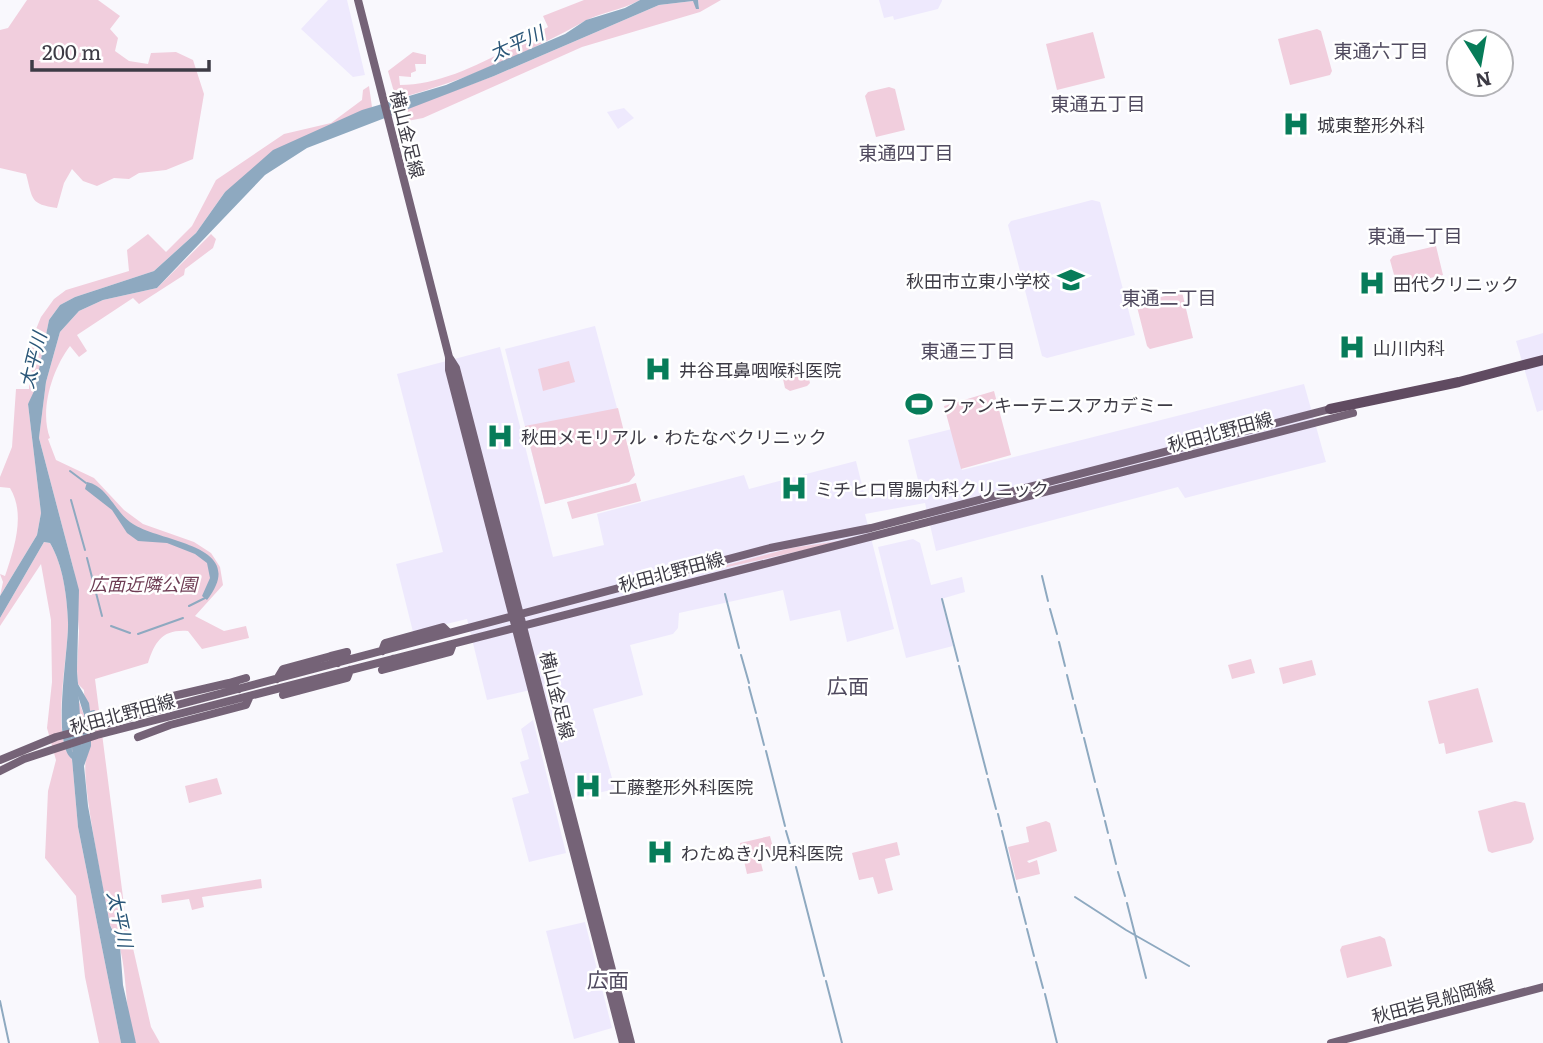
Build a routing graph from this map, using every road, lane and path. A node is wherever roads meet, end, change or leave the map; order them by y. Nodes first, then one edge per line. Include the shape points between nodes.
1 (358, 0) edge
2 (1543, 360) edge
3 (1395, 397) junction
4 (1330, 409) joint
5 (1353, 413) joint
6 (517, 615) junction
7 (521, 628) junction
8 (453, 644) junction
9 (347, 652) dead end
10 (331, 656) junction
11 (393, 659) junction
12 (338, 663) junction
13 (401, 665) junction
14 (351, 670) junction
15 (382, 670) dead end
16 (246, 678) dead end
17 (277, 679) junction
18 (229, 683) junction
19 (290, 686) junction
20 (239, 689) junction
21 (298, 691) junction
22 (282, 695) dead end
23 (250, 696) junction
24 (130, 706) dead end
25 (97, 731) junction
26 (138, 737) dead end
27 (56, 742) junction
28 (0, 760) edge
29 (0, 771) edge
30 (1543, 988) edge
31 (623, 1043) edge
32 (631, 1043) edge
33 (1331, 1043) edge

1 - 6 main road, 横山金足線
2 - 3 highway
3 - 4 highway
3 - 5 highway
4 - 6 main road, 秋田北野田線
5 - 7 main road, 秋田北野田線
6 - 7 main road, 横山金足線
6 - 12 main road, 秋田北野田線
7 - 8 main road, 秋田北野田線
7 - 31 main road, 横山金足線
7 - 32 main road, 横山金足線
8 - 11 main road, 秋田北野田線
8 - 13 main road via 450,652
9 - 10 main road
10 - 12 main road
10 - 17 main road via 283,669
11 - 13 main road
11 - 14 main road, 秋田北野田線
12 - 17 main road, 秋田北野田線
13 - 15 main road
14 - 19 main road, 秋田北野田線
14 - 21 main road via 347,678
16 - 18 main road
17 - 20 main road, 秋田北野田線
18 - 20 main road
18 - 24 main road
19 - 21 main road
19 - 23 main road, 秋田北野田線
20 - 25 main road, 秋田北野田線
21 - 22 main road
23 - 25 main road, 秋田北野田線
23 - 26 main road via 246,705
25 - 27 main road, 秋田北野田線
27 - 28 main road, 秋田北野田線
27 - 29 main road, 秋田北野田線
30 - 33 main road, 秋田岩見船岡線

